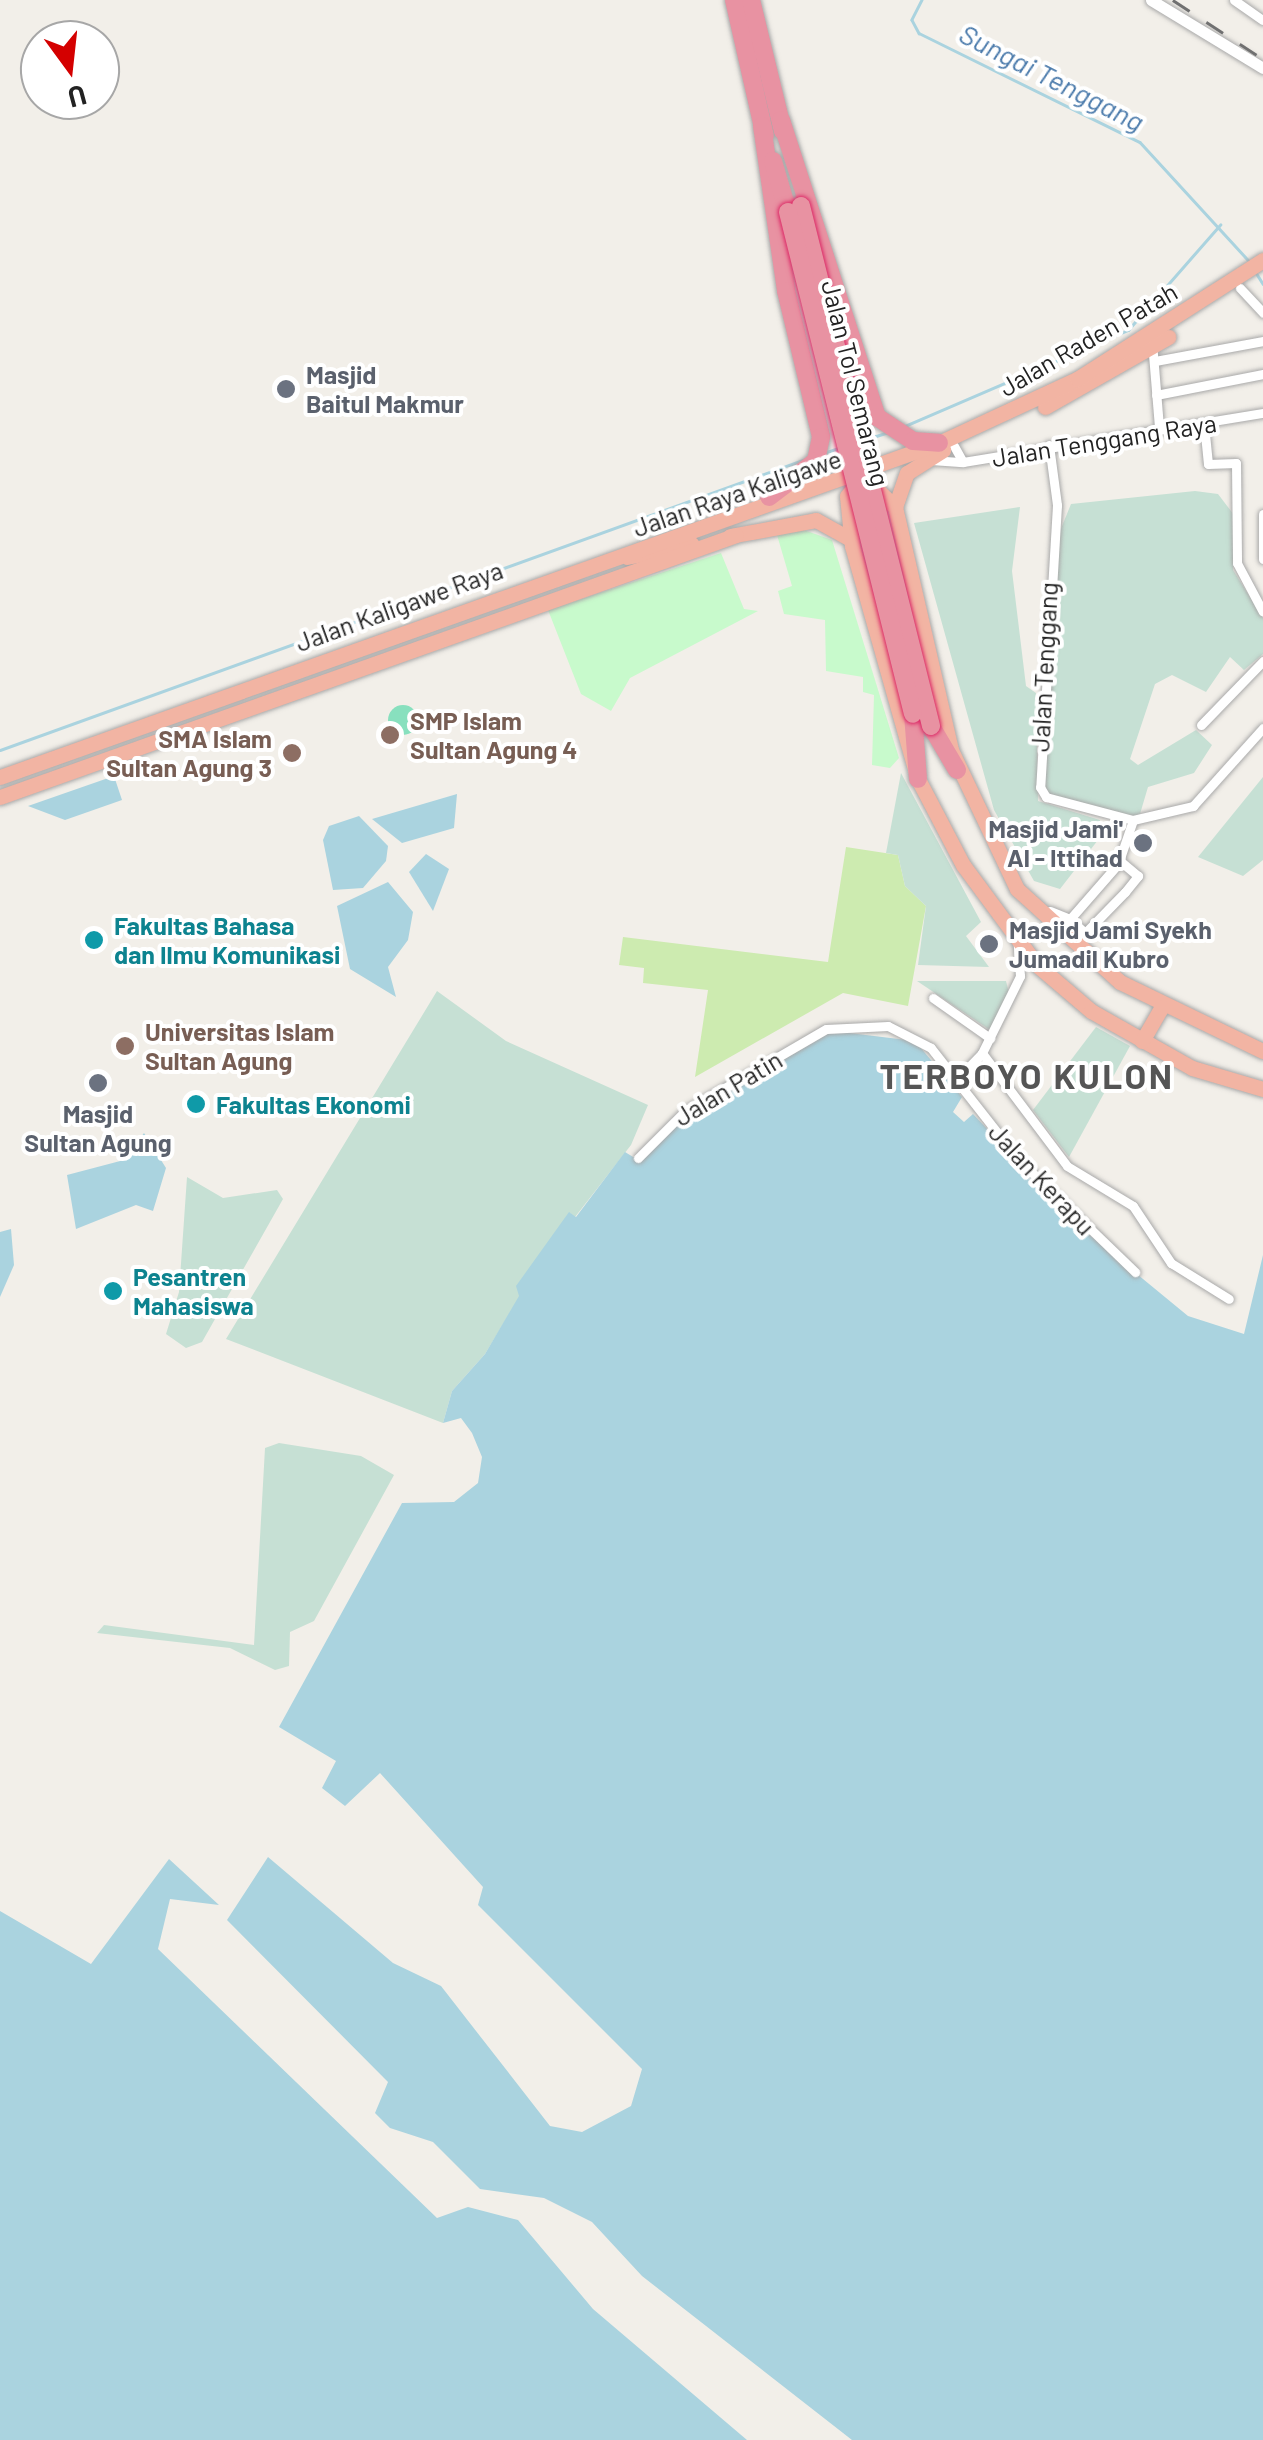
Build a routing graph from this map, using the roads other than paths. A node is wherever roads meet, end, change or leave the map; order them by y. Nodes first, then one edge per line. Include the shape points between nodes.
1 (734, 0) edge
2 (751, 0) edge
3 (1152, 0) edge
4 (1234, 0) edge
5 (1263, 20) edge
6 (1263, 68) edge
7 (772, 123) junction
8 (794, 209) junction
9 (1263, 260) edge
10 (1263, 274) edge
11 (1238, 286) junction
12 (1263, 314) edge
13 (1263, 341) edge
14 (1153, 348) junction
15 (1263, 374) edge
16 (1156, 395) junction
17 (1263, 413) edge
18 (1204, 424) junction
19 (1159, 428) junction
20 (1049, 445) junction
21 (946, 446) junction
22 (896, 457) junction
23 (925, 460) junction
24 (962, 462) junction
25 (812, 476) junction
26 (864, 476) junction
27 (769, 497) joint
28 (750, 504) junction
29 (894, 507) junction
30 (1263, 514) edge
31 (736, 535) junction
32 (852, 546) junction
33 (626, 558) junction
34 (1263, 559) edge
35 (1263, 612) edge
36 (1263, 661) edge
37 (1200, 725) dead end
38 (1263, 728) edge
39 (0, 768) edge
40 (957, 770) junction
41 (0, 776) edge
42 (918, 779) junction
43 (0, 787) edge
44 (0, 797) edge
45 (1134, 820) junction
46 (1120, 861) junction
47 (1038, 915) junction
48 (1070, 919) junction
49 (1018, 941) junction
50 (1037, 965) junction
51 (1020, 976) junction
52 (934, 998) dead end
53 (1162, 1007) junction
54 (826, 1029) joint
55 (990, 1038) junction
56 (1142, 1041) junction
57 (1263, 1051) edge
58 (982, 1053) junction
59 (959, 1076) junction
60 (1263, 1089) edge
61 (638, 1158) dead end
62 (1135, 1272) dead end
63 (1230, 1299) dead end

1 - 7 highway, Jalan Tol Semarang
2 - 7 highway, Jalan Tol Semarang
3 - 6 street
4 - 5 street
7 - 8 highway, Jalan Tol Semarang
7 - 21 highway via 878,417 906,437
7 - 25 highway via 820,442
8 - 40 highway, Jalan Tol Semarang, bridge via 930,726
8 - 42 highway, Jalan Tol Semarang, bridge via 914,714
9 - 11 highway, Jalan Raden Patah
10 - 11 highway, Jalan Raden Patah
11 - 12 street
11 - 14 highway, Jalan Raden Patah
13 - 14 street
14 - 16 street
14 - 21 highway, Jalan Raden Patah
15 - 16 street
16 - 19 street
17 - 18 street, Jalan Tenggang Raya
18 - 19 street, Jalan Tenggang Raya
18 - 35 street via 1208,464 1236,463 1237,562
19 - 20 street, Jalan Tenggang Raya
20 - 24 street, Jalan Tenggang Raya
20 - 45 street, Jalan Tenggang via 1056,506 1040,787 1046,797
21 - 22 highway, Jalan Raden Patah
21 - 23 highway
21 - 24 street, Jalan Tenggang Raya
21 - 26 highway, Jalan Raden Patah
22 - 25 highway, Jalan Raden Patah
22 - 26 highway
23 - 24 street
23 - 29 highway via 907,473
25 - 26 highway
25 - 27 highway
26 - 29 highway
26 - 32 highway via 847,496
26 - 33 highway, Jalan Raya Kaligawe
27 - 28 highway, Jalan Kaligawe Raya
28 - 39 highway
28 - 41 highway, Jalan Kaligawe Raya
29 - 40 highway
30 - 34 street
31 - 32 highway via 826,521
31 - 33 highway
31 - 44 highway
32 - 42 highway
33 - 43 highway, Jalan Kaligawe Raya
36 - 37 street
38 - 45 street via 1194,806
40 - 47 highway
42 - 49 highway
45 - 46 street
46 - 48 street
46 - 48 street via 1138,876 1125,892 1085,932
47 - 48 street
47 - 53 highway via 1086,960
49 - 50 highway
49 - 51 street
50 - 51 street
50 - 56 highway
51 - 55 street
52 - 55 street
53 - 56 highway
53 - 57 highway
54 - 59 street, Jalan Kerapu via 910,1032
54 - 61 street, Jalan Patin via 701,1100
55 - 58 street
56 - 60 highway
58 - 59 street
58 - 63 street via 1067,1166 1133,1206 1154,1242 1190,1279
59 - 62 street, Jalan Kerapu via 1018,1159

